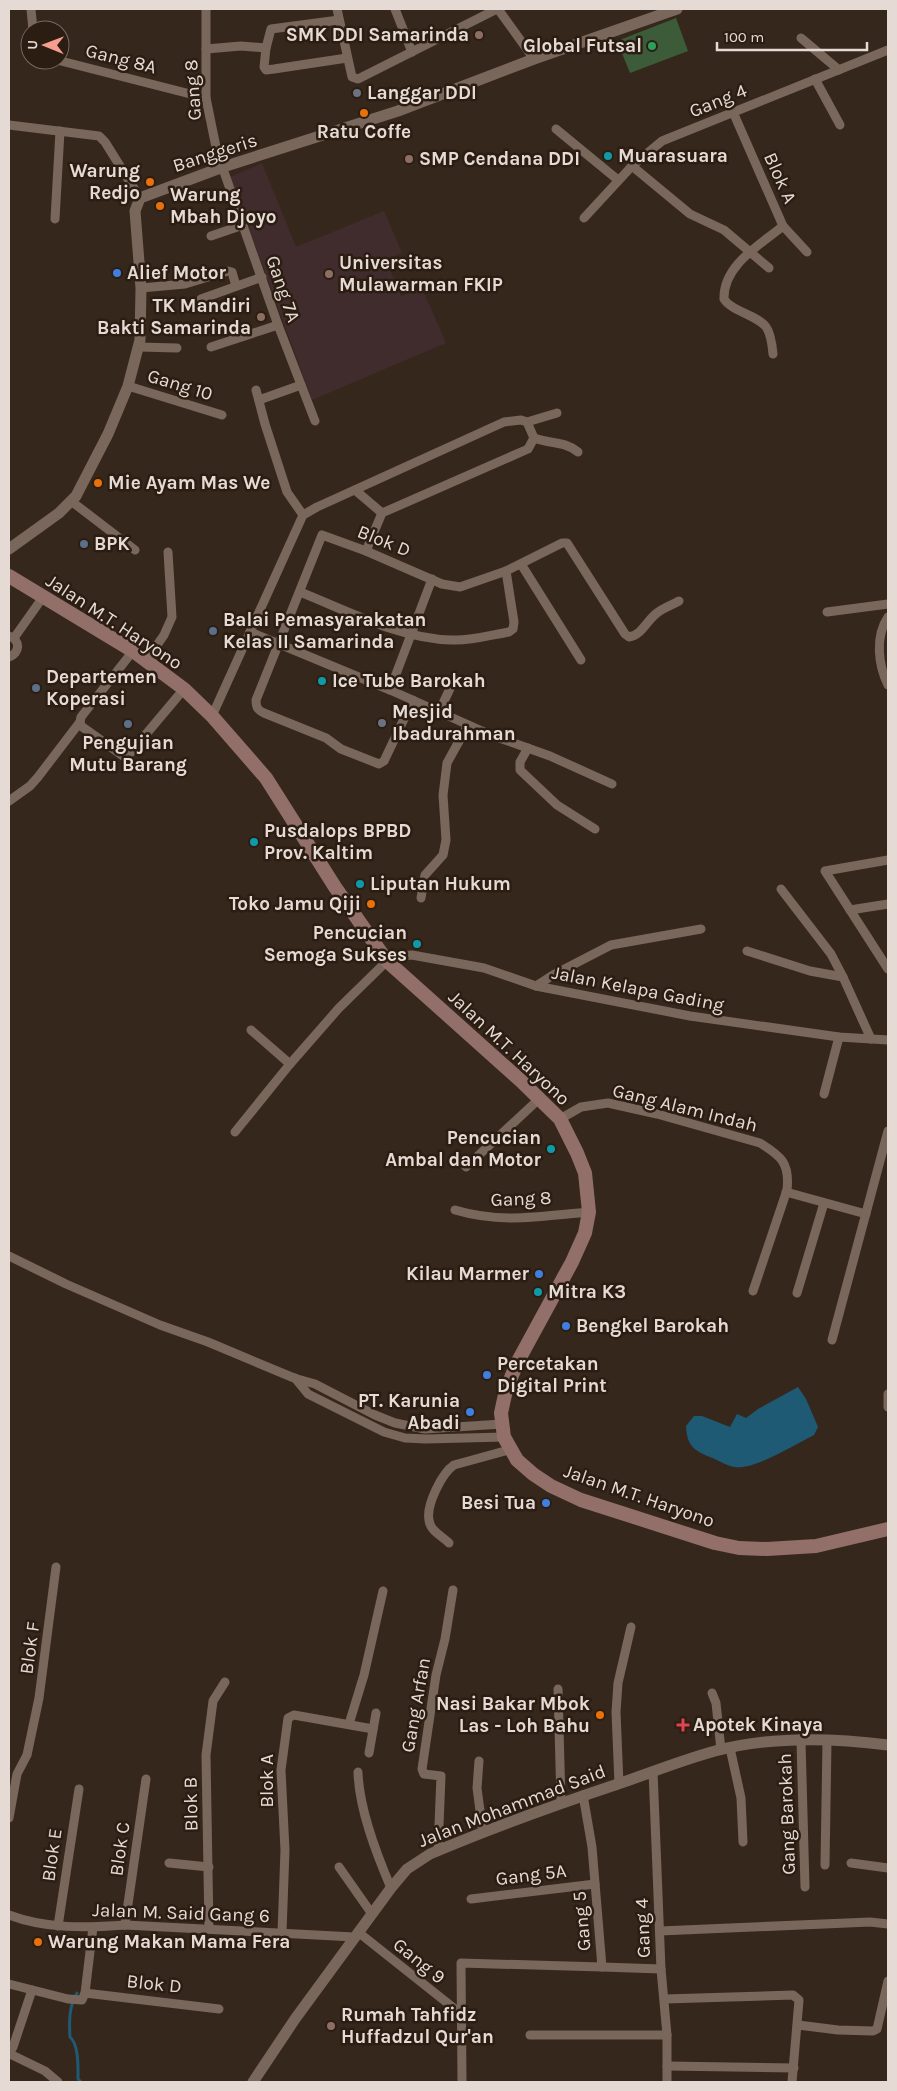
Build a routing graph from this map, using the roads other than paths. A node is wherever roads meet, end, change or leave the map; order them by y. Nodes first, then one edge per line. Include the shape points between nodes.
1 (206, 9) edge
2 (337, 9) edge
3 (395, 9) edge
4 (497, 9) edge
5 (677, 9) edge
6 (339, 20) junction
7 (801, 38) dead end
8 (266, 48) junction
9 (206, 49) junction
10 (888, 50) edge
11 (412, 52) junction
12 (347, 58) junction
13 (534, 59) junction
14 (70, 63) edge
15 (839, 70) junction
16 (815, 79) junction
17 (206, 98) junction
18 (733, 112) junction
19 (9, 124) edge
20 (840, 125) dead end
21 (556, 129) dead end
22 (60, 131) junction
23 (632, 166) junction
24 (222, 167) junction
25 (618, 180) junction
26 (140, 198) junction
27 (584, 218) dead end
28 (55, 219) dead end
29 (243, 225) junction
30 (783, 226) junction
31 (211, 236) dead end
32 (807, 252) dead end
33 (750, 253) junction
34 (769, 268) dead end
35 (262, 277) junction
36 (236, 286) junction
37 (141, 288) junction
38 (201, 299) dead end
39 (278, 325) junction
40 (139, 347) junction
41 (211, 347) dead end
42 (177, 348) dead end
43 (773, 354) dead end
44 (301, 385) junction
45 (128, 386) junction
46 (256, 390) dead end
47 (259, 400) junction
48 (558, 412) dead end
49 (222, 415) dead end
50 (315, 420) dead end
51 (527, 422) junction
52 (534, 438) junction
53 (578, 452) dead end
54 (355, 490) junction
55 (71, 501) junction
56 (382, 513) junction
57 (303, 515) junction
58 (9, 549) edge
59 (135, 550) dead end
60 (366, 551) junction
61 (168, 552) dead end
62 (521, 564) junction
63 (506, 571) junction
64 (9, 576) edge
65 (432, 579) junction
66 (300, 592) junction
67 (43, 598) junction
68 (679, 601) dead end
69 (888, 604) edge
70 (827, 612) dead end
71 (888, 618) edge
72 (250, 632) junction
73 (410, 635) junction
74 (11, 637) edge
75 (279, 645) junction
76 (133, 651) junction
77 (9, 658) edge
78 (581, 660) dead end
79 (146, 661) junction
80 (453, 682) dead end
81 (888, 685) edge
82 (184, 690) junction
83 (390, 690) junction
84 (413, 700) junction
85 (439, 712) junction
86 (212, 716) junction
87 (80, 722) junction
88 (468, 725) junction
89 (528, 748) junction
90 (612, 784) dead end
91 (9, 801) edge
92 (595, 829) dead end
93 (888, 860) edge
94 (781, 889) dead end
95 (421, 898) dead end
96 (888, 904) edge
97 (850, 910) junction
98 (701, 929) dead end
99 (747, 951) dead end
100 (884, 951) edge
101 (387, 961) junction
102 (888, 969) edge
103 (843, 977) junction
104 (536, 986) junction
105 (251, 1030) dead end
106 (839, 1037) junction
107 (871, 1039) junction
108 (888, 1040) edge
109 (290, 1064) junction
110 (824, 1094) dead end
111 (539, 1099) junction
112 (560, 1120) junction
113 (888, 1131) edge
114 (235, 1132) dead end
115 (466, 1166) dead end
116 (786, 1192) junction
117 (824, 1203) junction
118 (456, 1210) dead end
119 (589, 1212) junction
120 (866, 1214) junction
121 (9, 1256) edge
122 (753, 1290) dead end
123 (797, 1294) dead end
124 (832, 1340) dead end
125 (294, 1378) junction
126 (888, 1394) edge
127 (888, 1406) edge
128 (503, 1431) junction
129 (512, 1449) junction
130 (888, 1529) edge
131 (449, 1543) dead end
132 (56, 1567) dead end
133 (453, 1590) dead end
134 (383, 1591) dead end
135 (630, 1627) dead end
136 (225, 1682) dead end
137 (558, 1689) dead end
138 (712, 1693) dead end
139 (376, 1713) dead end
140 (349, 1724) junction
141 (373, 1729) junction
142 (800, 1741) junction
143 (827, 1741) junction
144 (888, 1746) edge
145 (726, 1749) junction
146 (369, 1753) dead end
147 (479, 1761) dead end
148 (653, 1771) junction
149 (358, 1772) dead end
150 (146, 1779) dead end
151 (619, 1784) junction
152 (79, 1789) dead end
153 (583, 1795) junction
154 (561, 1803) junction
155 (9, 1818) edge
156 (484, 1833) junction
157 (743, 1842) dead end
158 (438, 1850) junction
159 (169, 1863) dead end
160 (851, 1863) dead end
161 (825, 1865) dead end
162 (208, 1867) junction
163 (339, 1867) dead end
164 (888, 1868) edge
165 (595, 1884) junction
166 (805, 1887) dead end
167 (391, 1888) junction
168 (471, 1899) dead end
169 (372, 1914) junction
170 (9, 1915) edge
171 (888, 1924) edge
172 (125, 1925) junction
173 (58, 1926) junction
174 (93, 1927) junction
175 (209, 1929) junction
176 (660, 1931) junction
177 (282, 1932) junction
178 (356, 1935) junction
179 (602, 1967) junction
180 (661, 1968) junction
181 (888, 1981) edge
182 (11, 1984) edge
183 (32, 1990) junction
184 (9, 1994) edge
185 (83, 1996) junction
186 (665, 1999) junction
187 (219, 2009) dead end
188 (460, 2013) junction
189 (798, 2025) junction
190 (530, 2035) dead end
191 (667, 2035) junction
192 (9, 2053) edge
193 (667, 2066) junction
194 (794, 2068) junction
195 (58, 2082) edge
196 (253, 2082) edge
197 (462, 2082) edge
198 (667, 2082) edge
199 (792, 2082) edge

1 - 9 street, Gang 8
2 - 6 street
3 - 11 street
4 - 11 street
4 - 13 street
5 - 13 street, Banggeris
6 - 8 street via 272,29
6 - 12 street
7 - 15 street
8 - 9 street
8 - 12 street via 266,70
9 - 17 street, Gang 8
10 - 15 street, Gang 4
11 - 12 street via 358,79 352,77
13 - 24 street, Banggeris via 398,111
14 - 17 street, Gang 8A
15 - 16 street, Gang 4
16 - 18 street, Gang 4
16 - 20 street
17 - 24 street, Gang 8
18 - 23 street, Gang 4 via 662,141
18 - 30 street, Blok A
19 - 22 street
21 - 25 street
22 - 26 street via 102,138
22 - 28 street
23 - 25 street, Gang 4
23 - 33 street via 690,214 724,230
24 - 26 street, Banggeris
24 - 29 street, Gang 7A
25 - 27 street, Gang 4
26 - 37 street via 135,211
29 - 31 street
29 - 35 street, Gang 7A
30 - 32 street, Blok A
30 - 33 street
33 - 34 street
33 - 43 street via 733,269 726,283 724,299 734,308 762,321 771,337
35 - 36 street
35 - 39 street, Gang 7A
36 - 37 street via 232,272 228,271 185,284
36 - 38 street
37 - 40 street
39 - 41 street
39 - 44 street, Gang 7A
40 - 42 street
40 - 45 street
44 - 47 street
44 - 50 street, Gang 7A
45 - 49 street, Gang 10
45 - 55 street via 87,476
46 - 47 street
47 - 57 street via 287,492
48 - 51 street
51 - 52 street
51 - 54 street via 504,422
52 - 53 street via 567,444
52 - 56 street via 528,449
54 - 56 street
54 - 57 street
55 - 58 street
55 - 59 street
56 - 60 street
57 - 72 street
60 - 65 street, Blok D
60 - 66 street, Blok D via 322,535
61 - 79 street via 172,618
62 - 63 street, Blok D
62 - 68 street, Blok D via 566,543 629,637 641,630 657,612
62 - 78 street
63 - 65 street, Blok D via 460,587
63 - 73 street via 514,622 512,631 453,640
64 - 67 main road, Jalan M.T. Haryono
65 - 73 street
66 - 73 street
66 - 75 street
67 - 74 street
67 - 76 main road, Jalan M.T. Haryono
69 - 70 street
71 - 81 street via 881,629 880,646 880,663
72 - 75 street
72 - 86 street
73 - 83 street
74 - 77 street via 18,643 18,649
75 - 83 street
75 - 84 street via 256,700 258,710 326,738 341,749 382,763
76 - 79 main road, Jalan M.T. Haryono
76 - 87 street
79 - 82 main road, Jalan M.T. Haryono
80 - 85 street
82 - 86 main road, Jalan M.T. Haryono
82 - 87 street via 126,758 81,726
83 - 84 street
84 - 85 street
85 - 88 street
86 - 101 main road, Jalan M.T. Haryono via 266,778 335,887
87 - 91 street via 34,782
88 - 89 street
88 - 95 street via 447,763 443,795 446,840 443,855 425,875
89 - 90 street
89 - 92 street via 520,762 520,770 557,805
93 - 97 street via 825,871
94 - 103 street via 831,954
96 - 97 street
97 - 100 street
98 - 104 street via 611,945
99 - 103 street via 810,971
100 - 102 street
101 - 104 street, Jalan Kelapa Gading via 412,956 467,965
101 - 109 street
101 - 111 main road, Jalan M.T. Haryono
103 - 107 street
104 - 106 street, Jalan Kelapa Gading via 730,1023
105 - 109 street
106 - 107 street, Jalan Kelapa Gading
106 - 110 street
107 - 108 street, Jalan Kelapa Gading
109 - 114 street
111 - 112 main road, Jalan M.T. Haryono
111 - 115 street
112 - 116 street, Gang Alam Indah via 581,1107 608,1104 760,1143 784,1162 788,1176
112 - 119 main road, Jalan M.T. Haryono via 585,1173
113 - 120 street
116 - 117 street
116 - 122 street, Gang Alam Indah
117 - 120 street
117 - 123 street
118 - 119 street, Gang 8 via 506,1219
119 - 128 main road, Jalan M.T. Haryono via 572,1262 517,1363 506,1390 501,1413
120 - 124 street
121 - 125 street via 160,1325
125 - 128 street via 315,1384 404,1426
125 - 128 street via 308,1394 384,1432 405,1438
126 - 127 street
128 - 129 main road, Jalan M.T. Haryono
129 - 130 main road, Jalan M.T. Haryono via 517,1460 533,1474 581,1500 715,1543 739,1548 816,1546
129 - 131 street via 454,1465 447,1470 437,1488 428,1520 433,1530
132 - 155 street, Blok F via 39,1698 26,1761 15,1782
133 - 158 street, Gang Arfan via 422,1769 424,1774 442,1778
134 - 140 street
135 - 151 street via 618,1682
136 - 162 street, Blok B via 213,1700 206,1755
137 - 154 street
138 - 145 street
139 - 141 street
140 - 141 street, Blok A
140 - 177 street, Blok A via 294,1715 287,1720 281,1770 285,1850
141 - 146 street
142 - 143 street, Jalan Mohammad Said
142 - 145 street, Jalan Mohammad Said
142 - 166 street, Gang Barokah
143 - 144 street, Jalan Mohammad Said
143 - 161 street
145 - 148 street, Jalan Mohammad Said
145 - 157 street via 741,1798
147 - 156 street via 477,1788
148 - 151 street, Jalan Mohammad Said
148 - 176 street, Gang 4
149 - 167 street via 358,1789
150 - 172 street, Blok C
151 - 153 street, Jalan Mohammad Said
152 - 173 street, Blok E
153 - 154 street, Jalan Mohammad Said
153 - 165 street, Gang 5
154 - 156 street, Jalan Mohammad Said
156 - 158 street, Jalan Mohammad Said
158 - 167 street, Jalan Mohammad Said via 407,1869
159 - 162 street
160 - 164 street
162 - 175 street, Blok B
163 - 169 street
165 - 168 street, Gang 5A
165 - 179 street, Gang 5
167 - 169 street, Jalan Mohammad Said
169 - 178 street, Jalan Mohammad Said
170 - 173 street, Jalan M. Said Gang 6
171 - 176 street via 870,1922
172 - 174 street, Jalan M. Said Gang 6
172 - 175 street, Jalan M. Said Gang 6
173 - 174 street, Jalan M. Said Gang 6
174 - 185 street
175 - 177 street, Jalan M. Said Gang 6
176 - 180 street, Gang 4
177 - 178 street, Jalan M. Said Gang 6
178 - 188 street, Gang 9
178 - 196 street, Jalan Mohammad Said
179 - 180 street
179 - 188 street, Gang 5 via 463,1962 460,1964
180 - 186 street, Gang 4
181 - 189 street via 878,2028 873,2032
182 - 183 street, Blok D
182 - 184 street
183 - 185 street, Blok D via 68,1999
183 - 192 street
185 - 187 street, Blok D
186 - 189 street via 794,1995 799,2000
186 - 191 street, Gang 4
188 - 197 street
189 - 194 street
190 - 191 street
191 - 193 street, Gang 4
192 - 195 street via 45,2071
193 - 194 street
193 - 198 street, Gang 4
194 - 199 street

